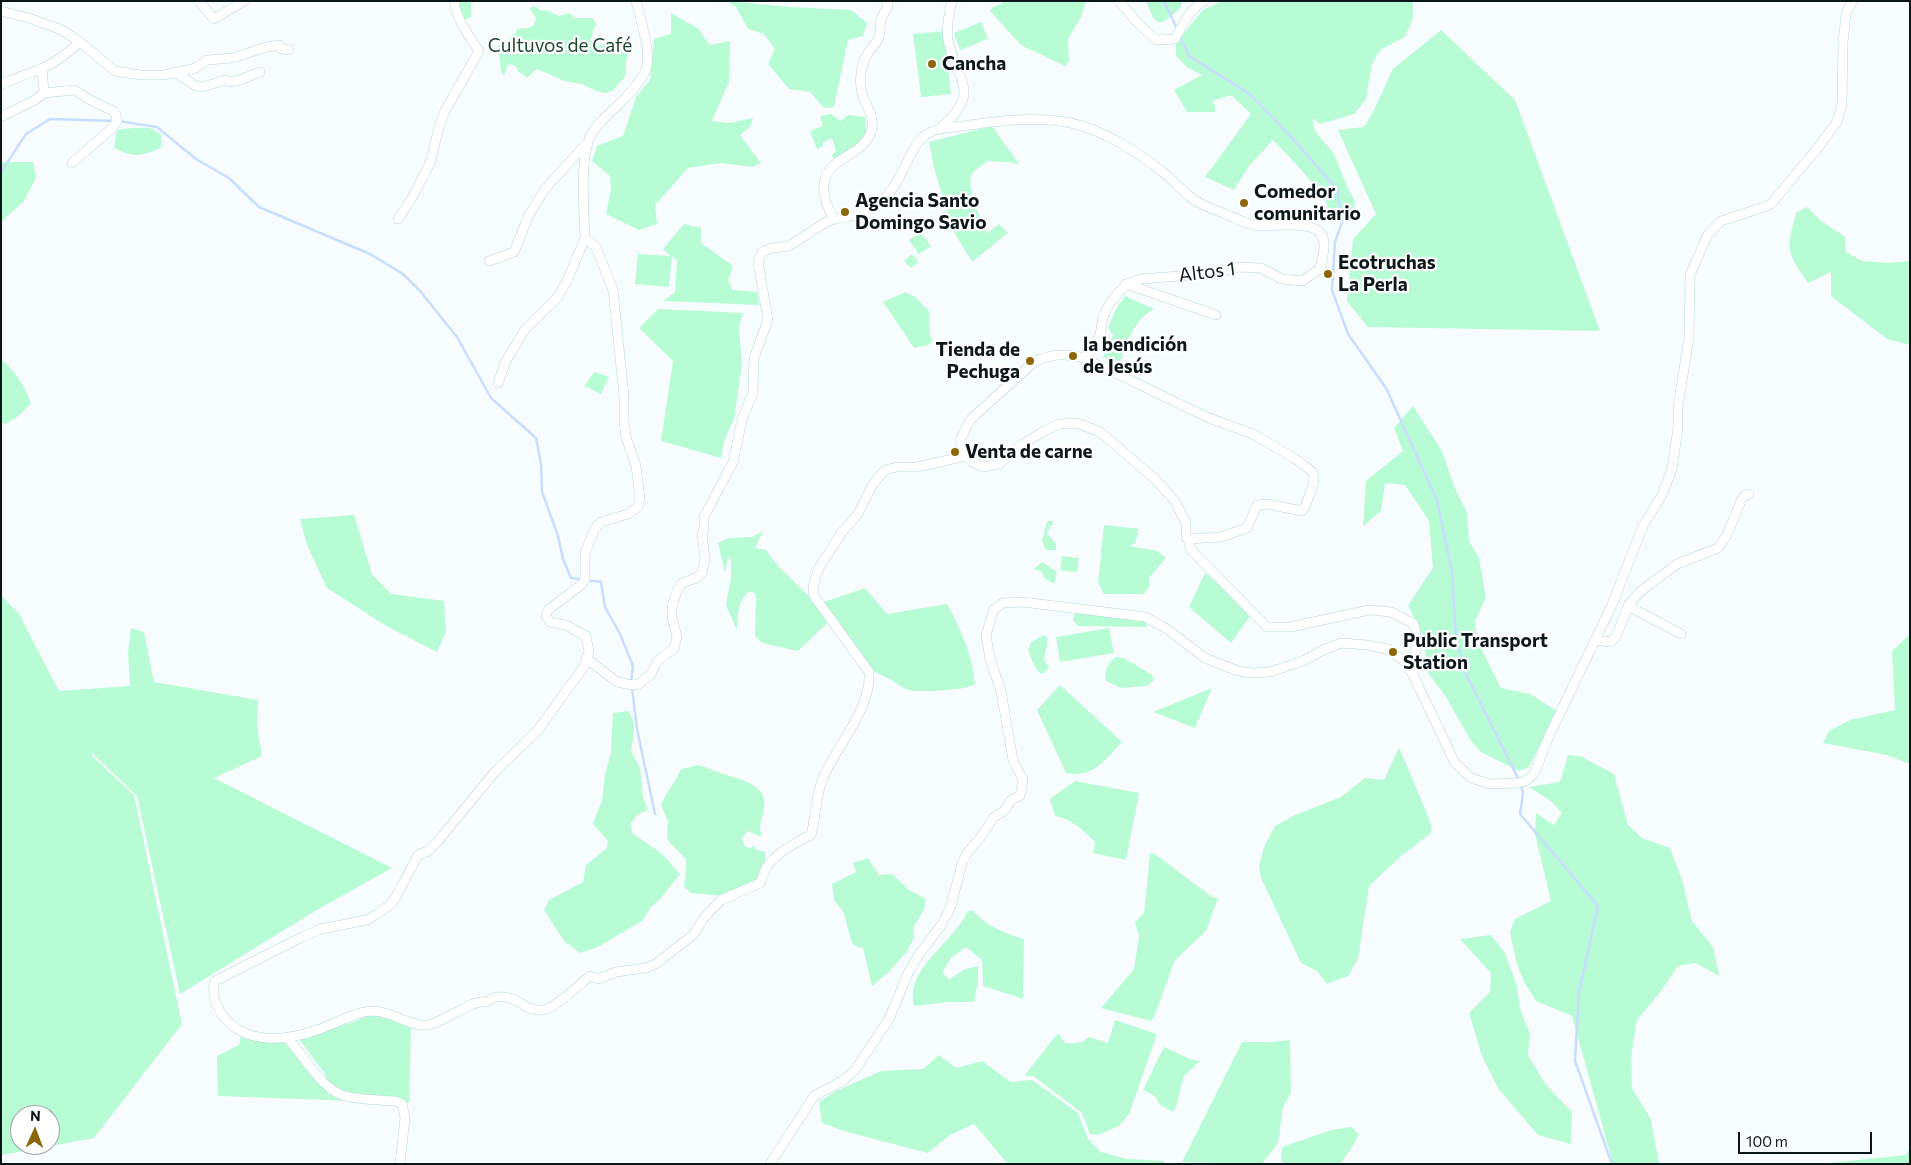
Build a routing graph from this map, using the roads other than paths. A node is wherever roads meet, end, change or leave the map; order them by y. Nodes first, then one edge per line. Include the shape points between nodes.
1 (198, 1) edge
2 (244, 1) edge
3 (454, 1) edge
4 (636, 1) edge
5 (887, 1) edge
6 (952, 1) edge
7 (1119, 1) edge
8 (1204, 1) edge
9 (1852, 1) edge
10 (1, 11) edge
11 (80, 42) junction
12 (289, 50) dead end
13 (42, 68) junction
14 (176, 72) junction
15 (260, 72) dead end
16 (1, 85) edge
17 (44, 93) junction
18 (1, 117) edge
19 (939, 129) junction
20 (590, 139) junction
21 (72, 163) dead end
22 (398, 219) dead end
23 (836, 219) junction
24 (585, 238) junction
25 (489, 261) dead end
26 (1126, 284) junction
27 (1216, 315) dead end
28 (1084, 358) junction
29 (498, 383) dead end
30 (966, 456) junction
31 (1749, 494) dead end
32 (1188, 539) junction
33 (1628, 606) junction
34 (1681, 634) dead end
35 (1596, 640) junction
36 (586, 658) junction
37 (1413, 675) junction
38 (286, 1037) junction
39 (400, 1164) edge
40 (770, 1164) edge

1 - 2 street via 214,18
3 - 22 street via 466,33 479,51 444,113 430,163
4 - 20 street via 647,57 645,71 634,89 594,130
5 - 23 street via 878,39 860,68 861,89 873,122 871,132 862,148 828,171 822,188 827,208
6 - 19 street via 948,39 965,85 964,97 950,120
7 - 8 street via 1156,40 1175,39 1189,13
9 - 35 street via 1846,14 1842,104 1837,122 1770,205 1721,221 1708,234 1690,275 1689,337 1672,469 1662,495 1643,526
10 - 11 street via 52,26
11 - 13 street via 70,52
11 - 14 street via 115,71 149,76
12 - 14 street via 279,45 266,46 233,58 207,60 196,68
13 - 16 street
13 - 17 street
14 - 15 street via 196,86 203,87 225,80 240,80
17 - 18 street
17 - 21 street via 74,90 115,112 117,121 111,129
19 - 23 street, Altos 1 via 916,144 899,178 876,207
19 - 26 street, Altos 1 via 1028,119 1072,124 1105,134 1132,149 1166,174 1189,197 1215,210 1254,225 1300,224 1315,228 1325,245 1320,269 1302,281 1282,279 1260,268 1239,267 1204,274 1141,279
20 - 24 street via 584,188
20 - 25 street via 545,189 529,215 514,252
23 - 36 street, Altos 1 via 789,246 762,252 758,262 768,320 754,358 753,392 742,420 733,462 704,517 702,573 682,584 672,606 677,637 674,649 658,660 651,674 639,684 632,685 617,682
24 - 29 street via 557,298 526,328 506,361
24 - 36 street via 596,247 612,290 626,436 636,466 640,498 638,507 628,514 606,519 595,528 585,553 584,582 548,610 546,616 550,622 566,625 586,636 589,651
26 - 27 street
26 - 28 street via 1110,302 1096,346
28 - 30 street via 1045,356 1018,375 970,420 960,440
28 - 32 street via 1209,418 1253,434 1313,472 1314,482 1302,511 1258,505 1247,528 1221,537
30 - 32 street via 983,467 999,464 1046,430 1060,424 1078,423 1100,432 1154,478 1174,500 1186,522
30 - 38 street via 886,470 872,484 858,514 819,568 813,586 814,596 869,672 869,687 847,738 823,777 811,835 776,858 767,867 760,883 721,900 694,934 657,963 598,979 590,976 548,1008 534,1011 514,998 498,997 431,1024 418,1026 392,1014 373,1011 315,1031
31 - 33 street via 1744,496 1727,536 1718,548 1677,564 1641,591
32 - 37 street via 1191,550 1267,627 1290,627 1369,610 1391,612 1414,624 1417,643
33 - 34 street
33 - 35 street via 1616,637 1610,642
35 - 37 street via 1534,774 1521,782 1490,784 1472,778 1455,764
36 - 38 street via 585,665 538,730 494,773 438,841 418,855 391,904 367,920 302,936 215,981 212,986 214,997 222,1015 240,1032 262,1039
37 - 40 street via 1405,662 1388,649 1367,644 1340,643 1303,661 1270,672 1254,673 1238,671 1205,658 1146,617 1023,602 1003,603 994,609 986,635 1001,691 1013,760 1023,780 1020,796 1011,800 1005,810 993,818 968,852 942,924 909,971 889,1019 856,1070 814,1096
38 - 39 street via 330,1088 343,1095 402,1104 405,1118

